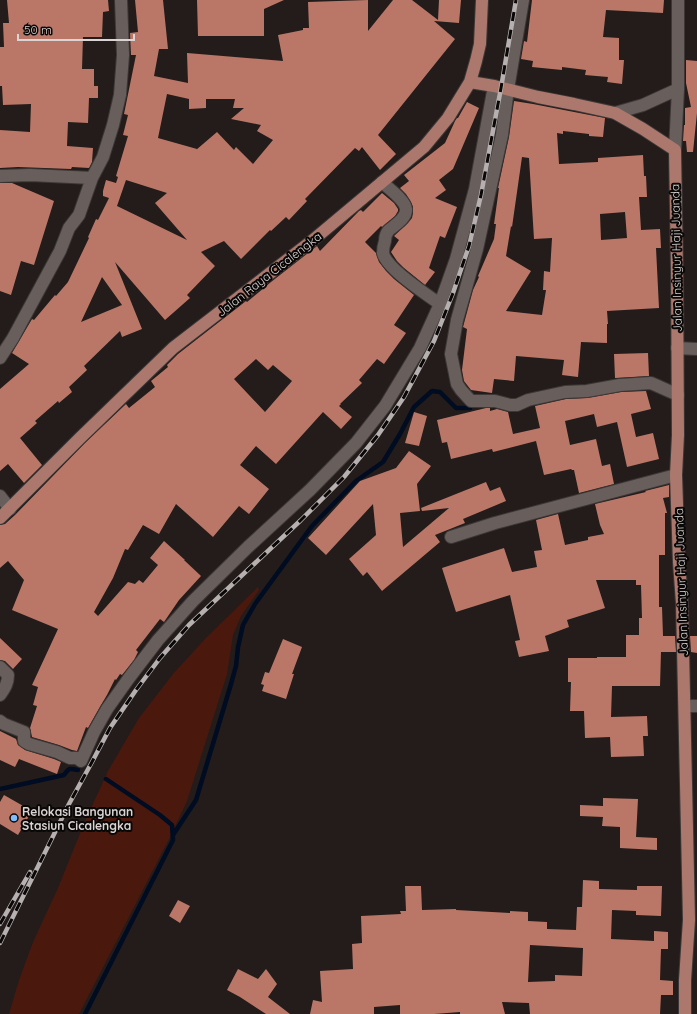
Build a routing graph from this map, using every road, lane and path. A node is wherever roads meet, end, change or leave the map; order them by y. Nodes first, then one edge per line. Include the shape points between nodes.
1 (121, 0) edge
2 (482, 0) edge
3 (523, 0) edge
4 (678, 0) edge
5 (470, 82) junction
6 (494, 86) junction
7 (678, 88) junction
8 (508, 89) junction
9 (615, 113) junction
10 (675, 150) junction
11 (0, 176) edge
12 (92, 178) junction
13 (382, 182) junction
14 (440, 304) junction
15 (677, 348) junction
16 (697, 349) edge
17 (0, 358) edge
18 (678, 395) junction
19 (676, 475) junction
20 (0, 496) edge
21 (10, 509) junction
22 (0, 518) edge
23 (451, 537) dead end
24 (0, 667) edge
25 (0, 695) edge
26 (685, 706) junction
27 (697, 706) edge
28 (0, 721) edge
29 (685, 1014) edge

1 - 12 street via 123,55 120,95 103,156
2 - 5 main road, Jalan Raya Cicalengka via 480,44
3 - 8 street
4 - 7 street
5 - 6 main road
5 - 13 main road, Jalan Raya Cicalengka via 448,118 424,147
6 - 8 main road
6 - 14 street via 475,189 456,259
7 - 9 street via 643,105
7 - 10 street
8 - 9 main road
8 - 18 street via 502,135 451,354 457,384 471,401 495,401 510,405 565,392 651,383
9 - 10 main road
10 - 15 main road, Jalan Insinyur Haji Juanda
11 - 12 street
12 - 17 street via 79,214 69,228 60,251
13 - 14 street via 401,200 406,211 386,233 386,260 407,281
13 - 21 main road, Jalan Raya Cicalengka via 313,240 173,348
14 - 28 street via 420,348 385,406 356,443 193,601 158,640 107,708 81,761 29,744 24,741 24,732
15 - 16 street
15 - 18 main road, Jalan Insinyur Haji Juanda
18 - 19 main road, Jalan Insinyur Haji Juanda
19 - 23 street
19 - 26 main road, Jalan Insinyur Haji Juanda
20 - 21 street
21 - 22 main road, Jalan Raya Cicalengka
24 - 25 street via 8,675 8,681
26 - 27 street
26 - 29 main road, Jalan Insinyur Haji Juanda via 690,920

